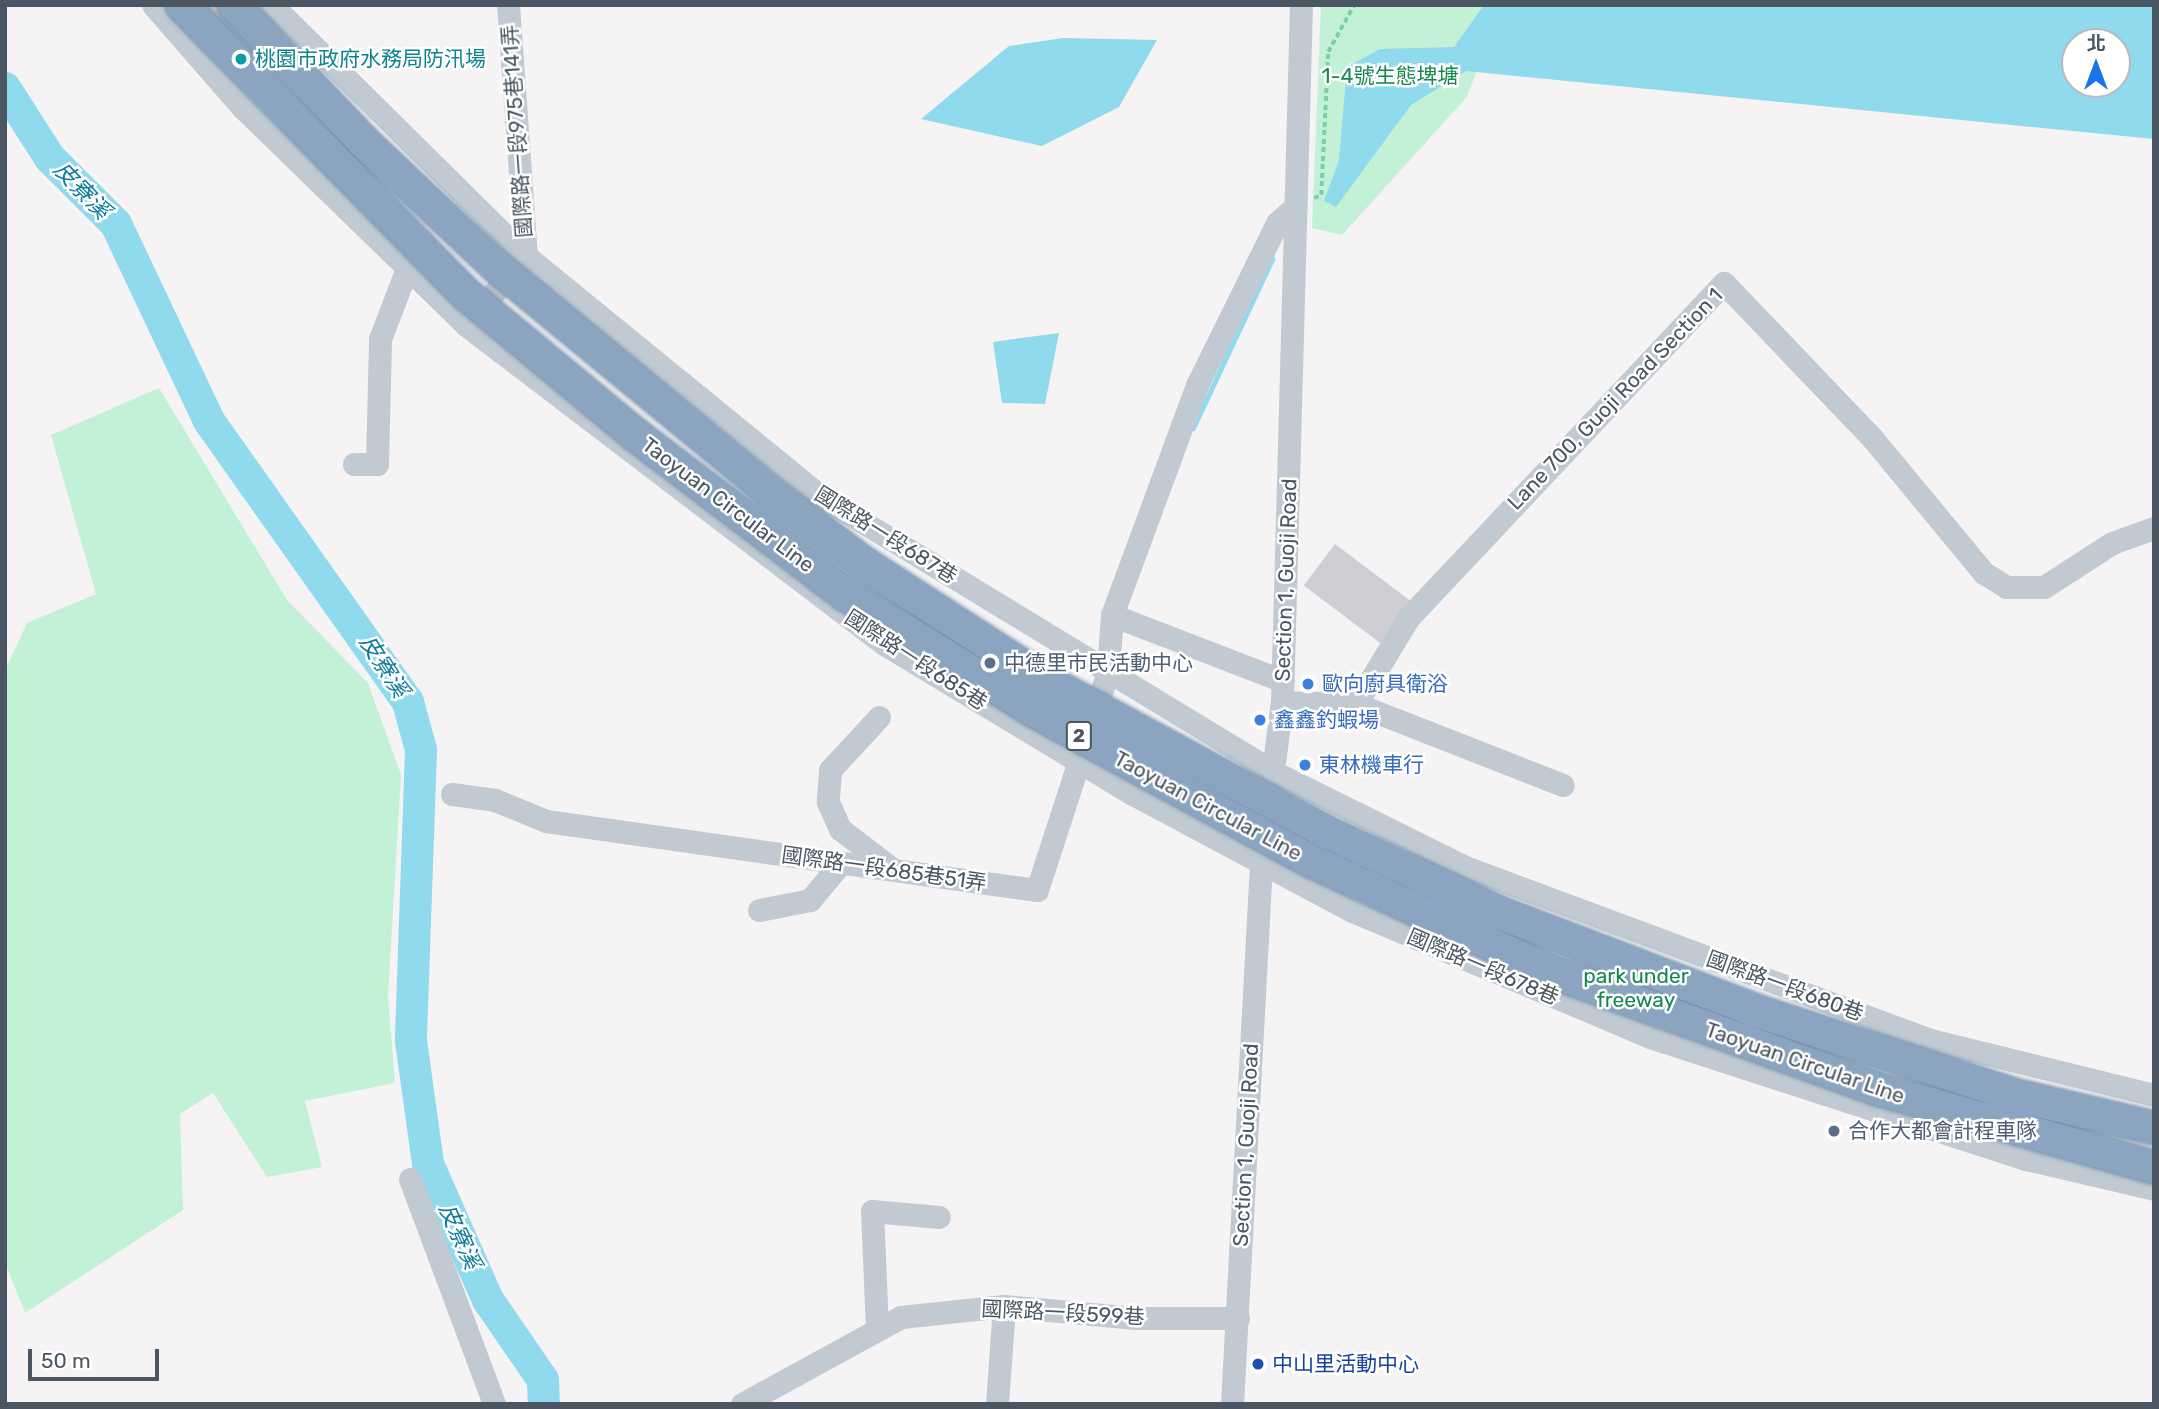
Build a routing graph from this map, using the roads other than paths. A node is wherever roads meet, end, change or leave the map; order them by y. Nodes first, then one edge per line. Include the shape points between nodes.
1 (153, 5) edge
2 (182, 5) edge
3 (234, 5) edge
4 (272, 5) edge
5 (508, 5) edge
6 (1301, 5) edge
7 (1296, 206) junction
8 (526, 256) junction
9 (406, 271) junction
10 (466, 325) junction
11 (354, 464) dead end
12 (2154, 528) edge
13 (1112, 615) junction
14 (1108, 671) junction
15 (1283, 692) junction
16 (1356, 704) junction
17 (879, 717) dead end
18 (1081, 763) junction
19 (1274, 772) junction
20 (1563, 785) dead end
21 (452, 794) dead end
22 (841, 863) junction
23 (1261, 863) junction
24 (894, 870) junction
25 (759, 910) dead end
26 (2154, 1095) edge
27 (2154, 1128) edge
28 (2154, 1167) edge
29 (410, 1179) dead end
30 (2154, 1189) edge
31 (939, 1217) dead end
32 (1004, 1306) junction
33 (1238, 1318) junction
34 (877, 1329) junction
35 (494, 1404) edge
36 (742, 1404) edge
37 (997, 1404) edge
38 (1232, 1404) edge

1 - 9 street, 國際路一段685巷 via 243,108
2 - 28 highway, Taoyuan Circular Line / 2, bridge via 466,294 625,426 845,594 1042,715 1307,859 1547,970 1874,1088
3 - 27 highway, Taoyuan Circular Line / 2, bridge via 364,142 496,266 770,492 865,564 1044,680 1322,830 1500,913 1756,1011 2018,1096
4 - 8 street, 國際路一段687巷
5 - 8 street, 國際路一段975巷141弄
6 - 7 street, Section 1, Guoji Road
7 - 13 street, 國際路一段685巷51弄 via 1277,223 1198,383
7 - 15 street, Section 1, Guoji Road
8 - 10 street
8 - 14 street, 國際路一段687巷 via 820,496
9 - 10 street, 國際路一段685巷
9 - 11 street via 380,340 377,464
10 - 18 street, 國際路一段685巷 via 884,644
12 - 16 street, Lane 700, Guoji Road Section 1 via 2112,543 2044,587 2006,587 1984,573 1873,439 1724,283 1409,617
13 - 14 street, 國際路一段685巷51弄
13 - 15 street
14 - 18 street, 國際路一段685巷51弄
14 - 19 street, 國際路一段687巷
15 - 16 street
15 - 19 street, Section 1, Guoji Road
16 - 20 street
17 - 24 street via 830,770 828,802 840,829
18 - 23 street, 國際路一段685巷
18 - 24 street, 國際路一段685巷51弄 via 1037,890
19 - 23 street, Section 1, Guoji Road
19 - 26 street, 國際路一段680巷 via 1465,867 1930,1040
21 - 22 street, 國際路一段685巷51弄 via 495,800 546,821
22 - 24 street, 國際路一段685巷51弄
22 - 25 street via 810,900
23 - 30 street, 國際路一段678巷 via 1352,911 1650,1037 2026,1158
23 - 33 street, Section 1, Guoji Road
29 - 35 street
31 - 34 street via 872,1211
32 - 33 street, 國際路一段599巷 via 1135,1318
32 - 34 street, 國際路一段599巷 via 901,1317
32 - 37 street
33 - 38 street, Section 1, Guoji Road
34 - 36 street, 國際路一段599巷

